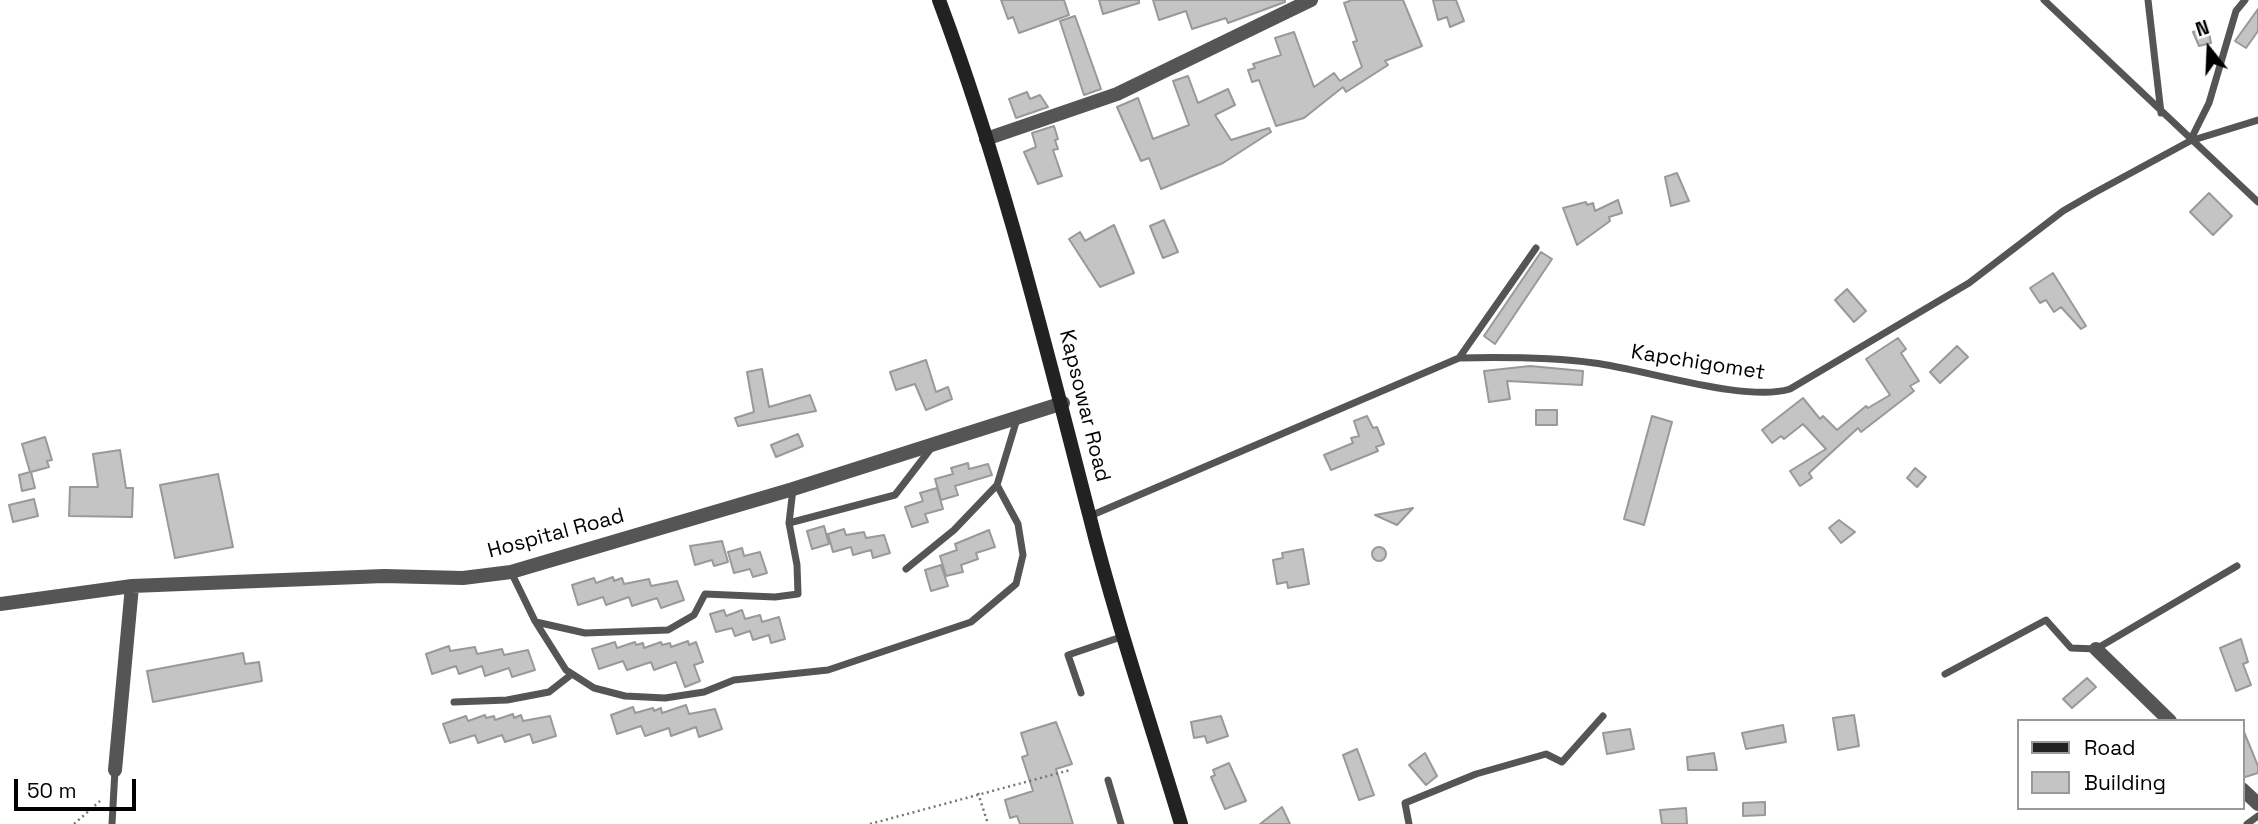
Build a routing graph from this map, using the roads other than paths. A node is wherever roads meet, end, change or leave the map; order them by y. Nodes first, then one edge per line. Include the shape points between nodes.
1 (939, 0) edge
2 (1311, 0) edge
3 (2044, 0) edge
4 (2148, 0) edge
5 (2245, 0) edge
6 (2161, 113) junction
7 (2258, 120) edge
8 (986, 139) junction
9 (2190, 141) junction
10 (2258, 202) edge
11 (1535, 247) dead end
12 (1459, 358) junction
13 (1062, 404) junction
14 (1017, 419) junction
15 (934, 443) junction
16 (997, 485) junction
17 (793, 489) junction
18 (1089, 516) junction
19 (789, 523) junction
20 (2236, 566) dead end
21 (906, 569) dead end
22 (511, 572) junction
23 (132, 586) junction
24 (0, 604) edge
25 (535, 621) junction
26 (1125, 636) junction
27 (2095, 649) junction
28 (572, 674) junction
29 (1945, 674) dead end
30 (1081, 693) dead end
31 (454, 702) dead end
32 (1603, 716) dead end
33 (2168, 719) edge
34 (115, 770) joint
35 (1108, 780) dead end
36 (2244, 791) edge
37 (2258, 804) edge
38 (2258, 816) edge
39 (112, 824) edge
40 (1121, 824) edge
41 (1181, 824) edge
42 (1411, 824) edge
43 (2247, 824) edge

1 - 8 main road, Kapsowar Road
2 - 8 street via 1117,94
3 - 6 lane
4 - 6 lane
5 - 9 lane via 2236,11 2209,103
6 - 9 lane
7 - 9 lane, Kapchigomet
8 - 13 main road, Kapsowar Road via 1017,232
9 - 10 lane
9 - 12 lane, Kapchigomet via 2063,211 1969,283 1807,380 1779,392 1751,393 1594,363
11 - 12 lane
12 - 18 lane, Kapchigomet
13 - 14 street, Hospital Road
13 - 18 main road, Kapsowar Road
14 - 15 street, Hospital Road
14 - 16 lane
15 - 17 street, Hospital Road
15 - 19 lane via 895,495
16 - 21 lane via 954,530
16 - 28 lane via 1018,524 1023,555 1016,584 971,622 828,670 734,680 704,692 665,698 615,694
17 - 19 lane
17 - 22 street, Hospital Road
18 - 26 main road, Kapsowar Road
19 - 25 lane via 797,594 705,594 694,615 668,630 585,633
20 - 27 lane
22 - 23 street, Hospital Road via 463,578 384,576
22 - 25 lane
23 - 24 street, Hospital Road
23 - 34 street
25 - 28 lane
26 - 30 lane via 1068,655
26 - 41 main road, Kapsowar Road
27 - 29 lane via 2071,648 2046,620
27 - 33 street
28 - 31 lane via 549,692 507,700
32 - 42 lane via 1562,762 1546,754 1476,774 1405,803
34 - 39 lane
35 - 40 lane
36 - 37 street
38 - 43 lane

